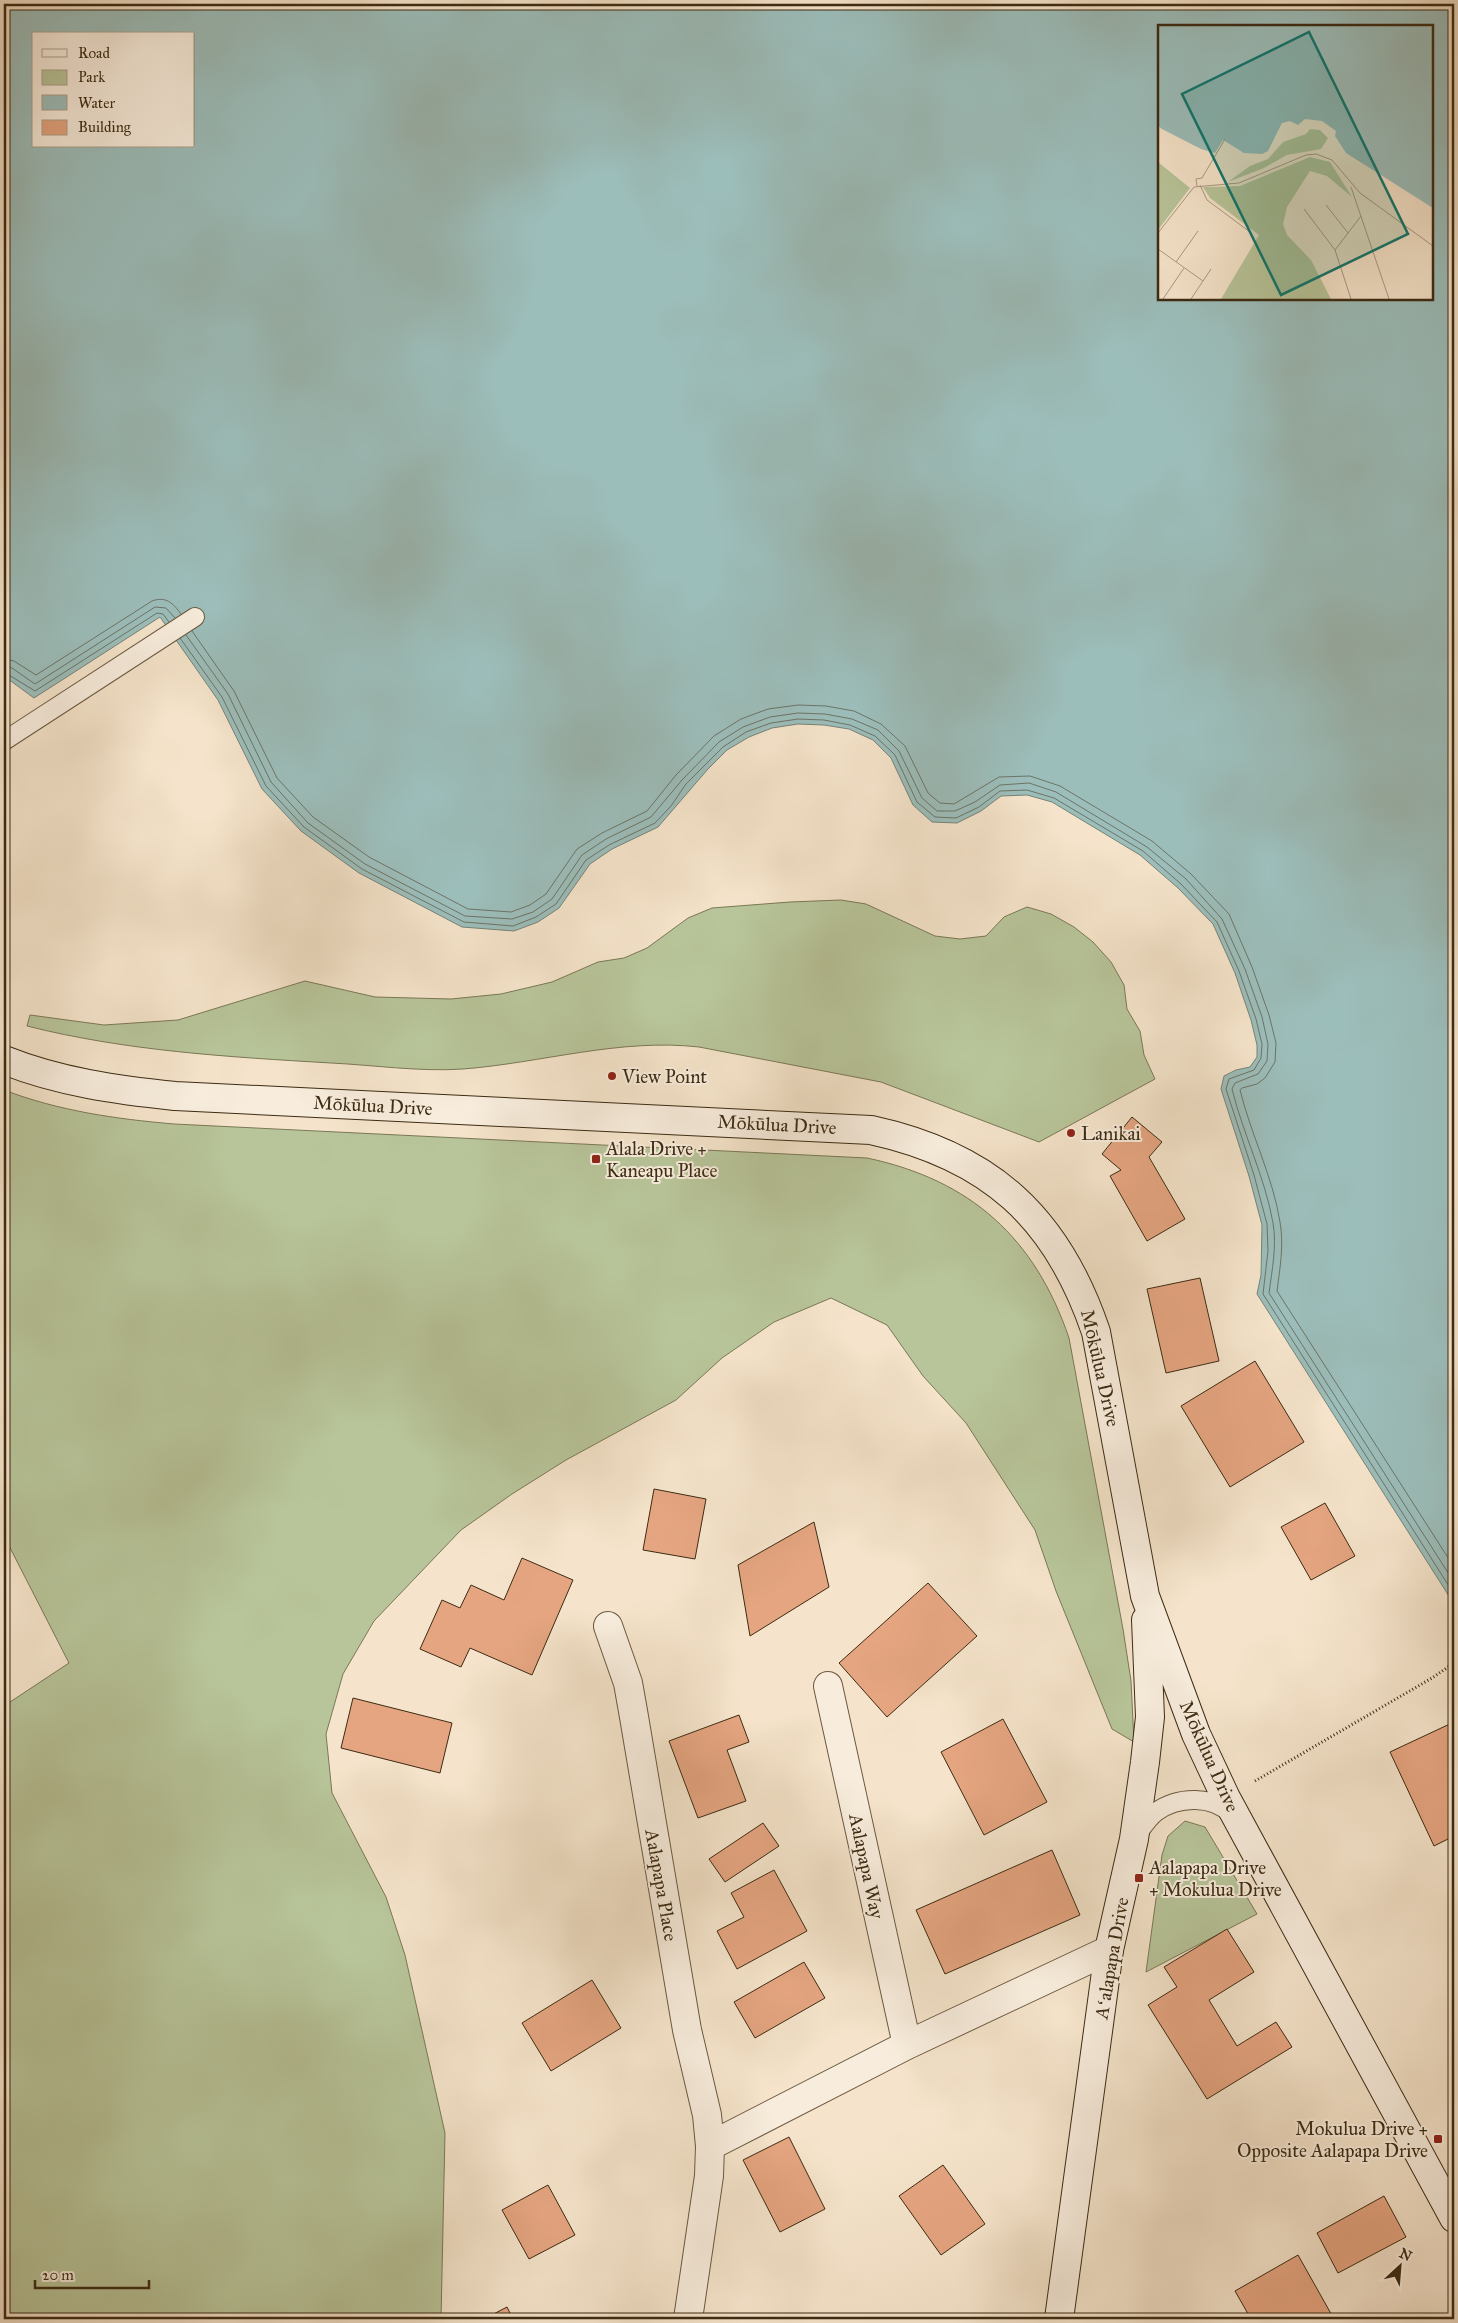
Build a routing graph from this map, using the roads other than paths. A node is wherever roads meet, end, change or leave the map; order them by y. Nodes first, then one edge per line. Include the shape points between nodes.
1 (195, 617) dead end
2 (4, 741) edge
3 (4, 1060) edge
4 (1145, 1596) junction
5 (608, 1626) dead end
6 (828, 1686) dead end
7 (1240, 1823) junction
8 (1134, 1839) junction
9 (1109, 1950) junction
10 (907, 2045) junction
11 (710, 2146) junction
12 (1454, 2218) edge
13 (688, 2319) edge
14 (1059, 2319) edge

1 - 2 lane
3 - 4 street, Mōkūlua Drive via 71,1081 123,1091 836,1127 888,1134 938,1150 999,1185 1026,1209 1069,1266 1085,1298 1096,1332
4 - 7 street, Mōkūlua Drive via 1196,1734
4 - 8 street, Aʻalapapa Drive via 1150,1717
5 - 11 street, Aalapapa Place via 628,1683 634,1712 687,2030 707,2115
6 - 10 street, Aalapapa Way
7 - 8 lane via 1216,1804 1187,1800 1156,1812
7 - 12 street, Mōkūlua Drive
8 - 9 street, Aʻalapapa Drive
9 - 10 street
9 - 14 street, Aʻalapapa Drive
10 - 11 street
11 - 13 street, Aalapapa Place via 710,2176

